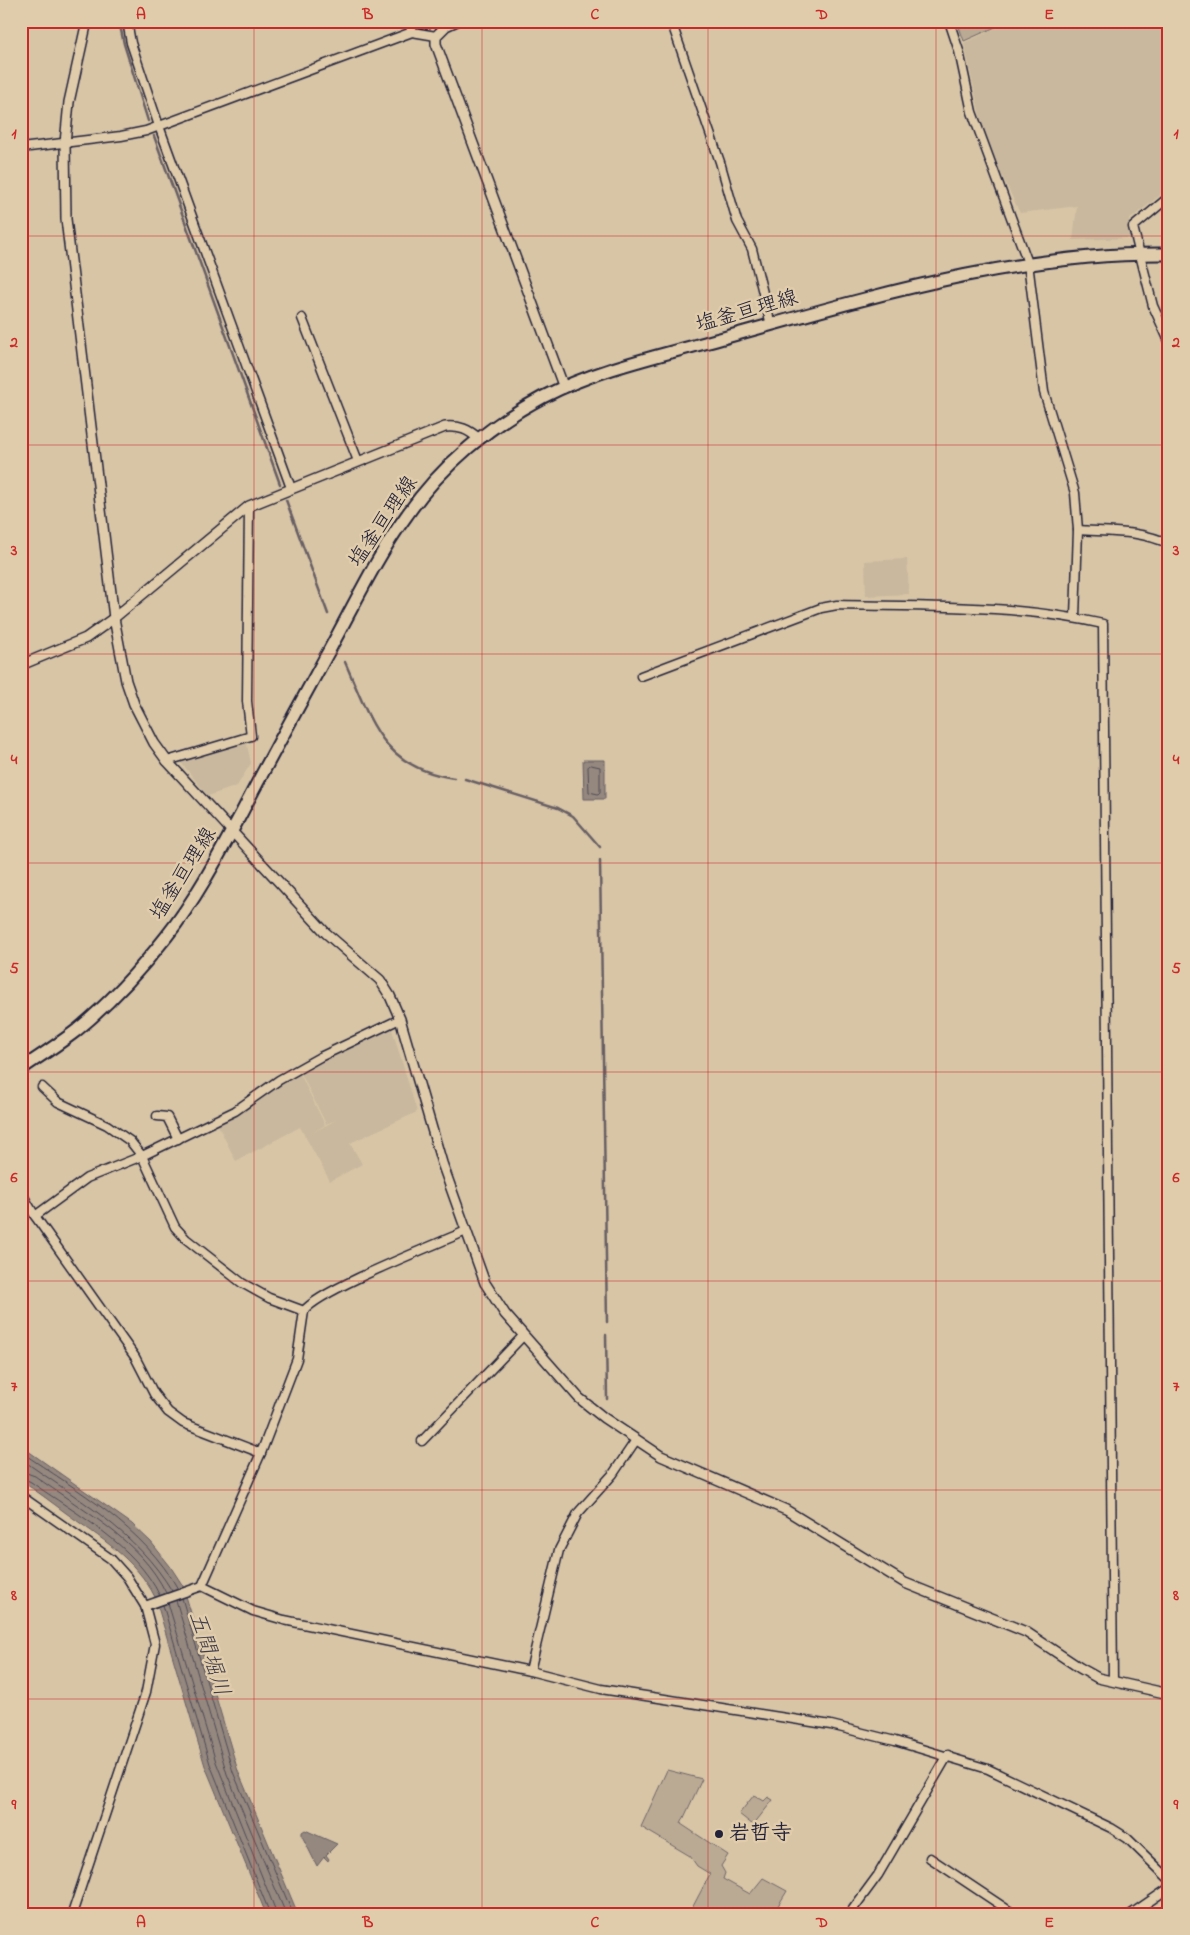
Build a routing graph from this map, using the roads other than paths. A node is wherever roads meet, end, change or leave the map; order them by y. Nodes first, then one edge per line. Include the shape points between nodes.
1 (87, 21) edge
2 (127, 21) edge
3 (408, 21) edge
4 (457, 21) edge
5 (671, 21) edge
6 (949, 21) edge
7 (412, 32) junction
8 (436, 36) junction
9 (159, 126) junction
10 (65, 143) junction
11 (21, 148) edge
12 (1169, 197) edge
13 (1138, 253) junction
14 (1169, 254) edge
15 (1028, 263) junction
16 (302, 318) dead end
17 (772, 324) junction
18 (1169, 341) edge
19 (564, 388) junction
20 (480, 439) junction
21 (358, 461) junction
22 (291, 488) junction
23 (249, 506) junction
24 (1078, 530) junction
25 (1169, 544) edge
26 (1075, 617) junction
27 (114, 618) junction
28 (21, 665) edge
29 (641, 676) dead end
30 (167, 761) junction
31 (231, 833) junction
32 (400, 1019) junction
33 (21, 1069) edge
34 (42, 1087) dead end
35 (157, 1116) dead end
36 (178, 1139) junction
37 (142, 1156) junction
38 (21, 1192) edge
39 (30, 1208) junction
40 (21, 1212) edge
41 (35, 1216) junction
42 (466, 1231) junction
43 (304, 1311) junction
44 (523, 1336) junction
45 (636, 1440) junction
46 (422, 1441) dead end
47 (261, 1453) junction
48 (21, 1496) edge
49 (202, 1586) junction
50 (145, 1606) junction
51 (530, 1671) junction
52 (1113, 1682) junction
53 (1169, 1694) edge
54 (948, 1755) junction
55 (930, 1858) dead end
56 (1169, 1879) edge
57 (1169, 1888) edge
58 (853, 1909) dead end
59 (72, 1914) edge
60 (1014, 1914) edge
61 (1131, 1914) edge

1 - 10 street via 69,102
2 - 9 street via 131,43
3 - 7 street
4 - 8 street
5 - 17 street via 738,221 752,249
6 - 15 street via 972,112
7 - 8 street
7 - 9 street
8 - 19 street via 439,53
9 - 10 street via 121,136
9 - 22 street
10 - 11 street
10 - 27 street via 66,219
12 - 13 street via 1133,227
13 - 14 main road, 塩釜亘理線
13 - 15 main road, 塩釜亘理線
13 - 18 street via 1153,306
15 - 17 main road, 塩釜亘理線 via 896,290
15 - 24 street via 1044,392 1070,470
16 - 21 street
17 - 19 main road, 塩釜亘理線 via 627,365
19 - 20 main road, 塩釜亘理線 via 515,414
20 - 21 street via 459,426 444,427
20 - 31 main road, 塩釜亘理線 via 424,493 395,532
21 - 22 street
22 - 23 street
23 - 27 street
23 - 30 street via 247,700 251,736
24 - 25 street via 1128,533
24 - 26 street
26 - 29 street via 994,608 837,605 821,608
26 - 52 street via 1103,624
27 - 28 street via 86,638
27 - 30 street via 126,681 134,704
30 - 31 street
31 - 32 street via 326,933 380,980
31 - 33 main road, 塩釜亘理線 via 199,890 146,962 78,1029
32 - 36 street via 320,1057 235,1111
32 - 42 street via 442,1163
34 - 37 street via 58,1102 113,1129 130,1141
35 - 36 street via 167,1116
36 - 37 street
37 - 41 street via 87,1178
37 - 43 street via 176,1227 186,1239 242,1283 269,1298
38 - 39 street
39 - 40 street
39 - 41 street
41 - 47 street via 134,1357 168,1412 184,1423
42 - 43 street via 335,1290
42 - 44 street via 493,1298
43 - 47 street via 296,1359
44 - 45 street via 580,1398
44 - 46 street
45 - 51 street via 613,1474 578,1513 559,1550
45 - 52 street via 677,1465 786,1510 905,1582 1011,1625 1045,1643 1080,1668
47 - 49 street
48 - 50 street via 111,1559 128,1578
49 - 50 street
49 - 51 street via 253,1611 282,1619
50 - 59 street via 155,1644 146,1692
51 - 54 street via 601,1689 831,1725
52 - 53 street
54 - 56 street via 988,1769 1111,1828 1127,1838
54 - 58 street via 878,1875
55 - 60 street
57 - 61 street

